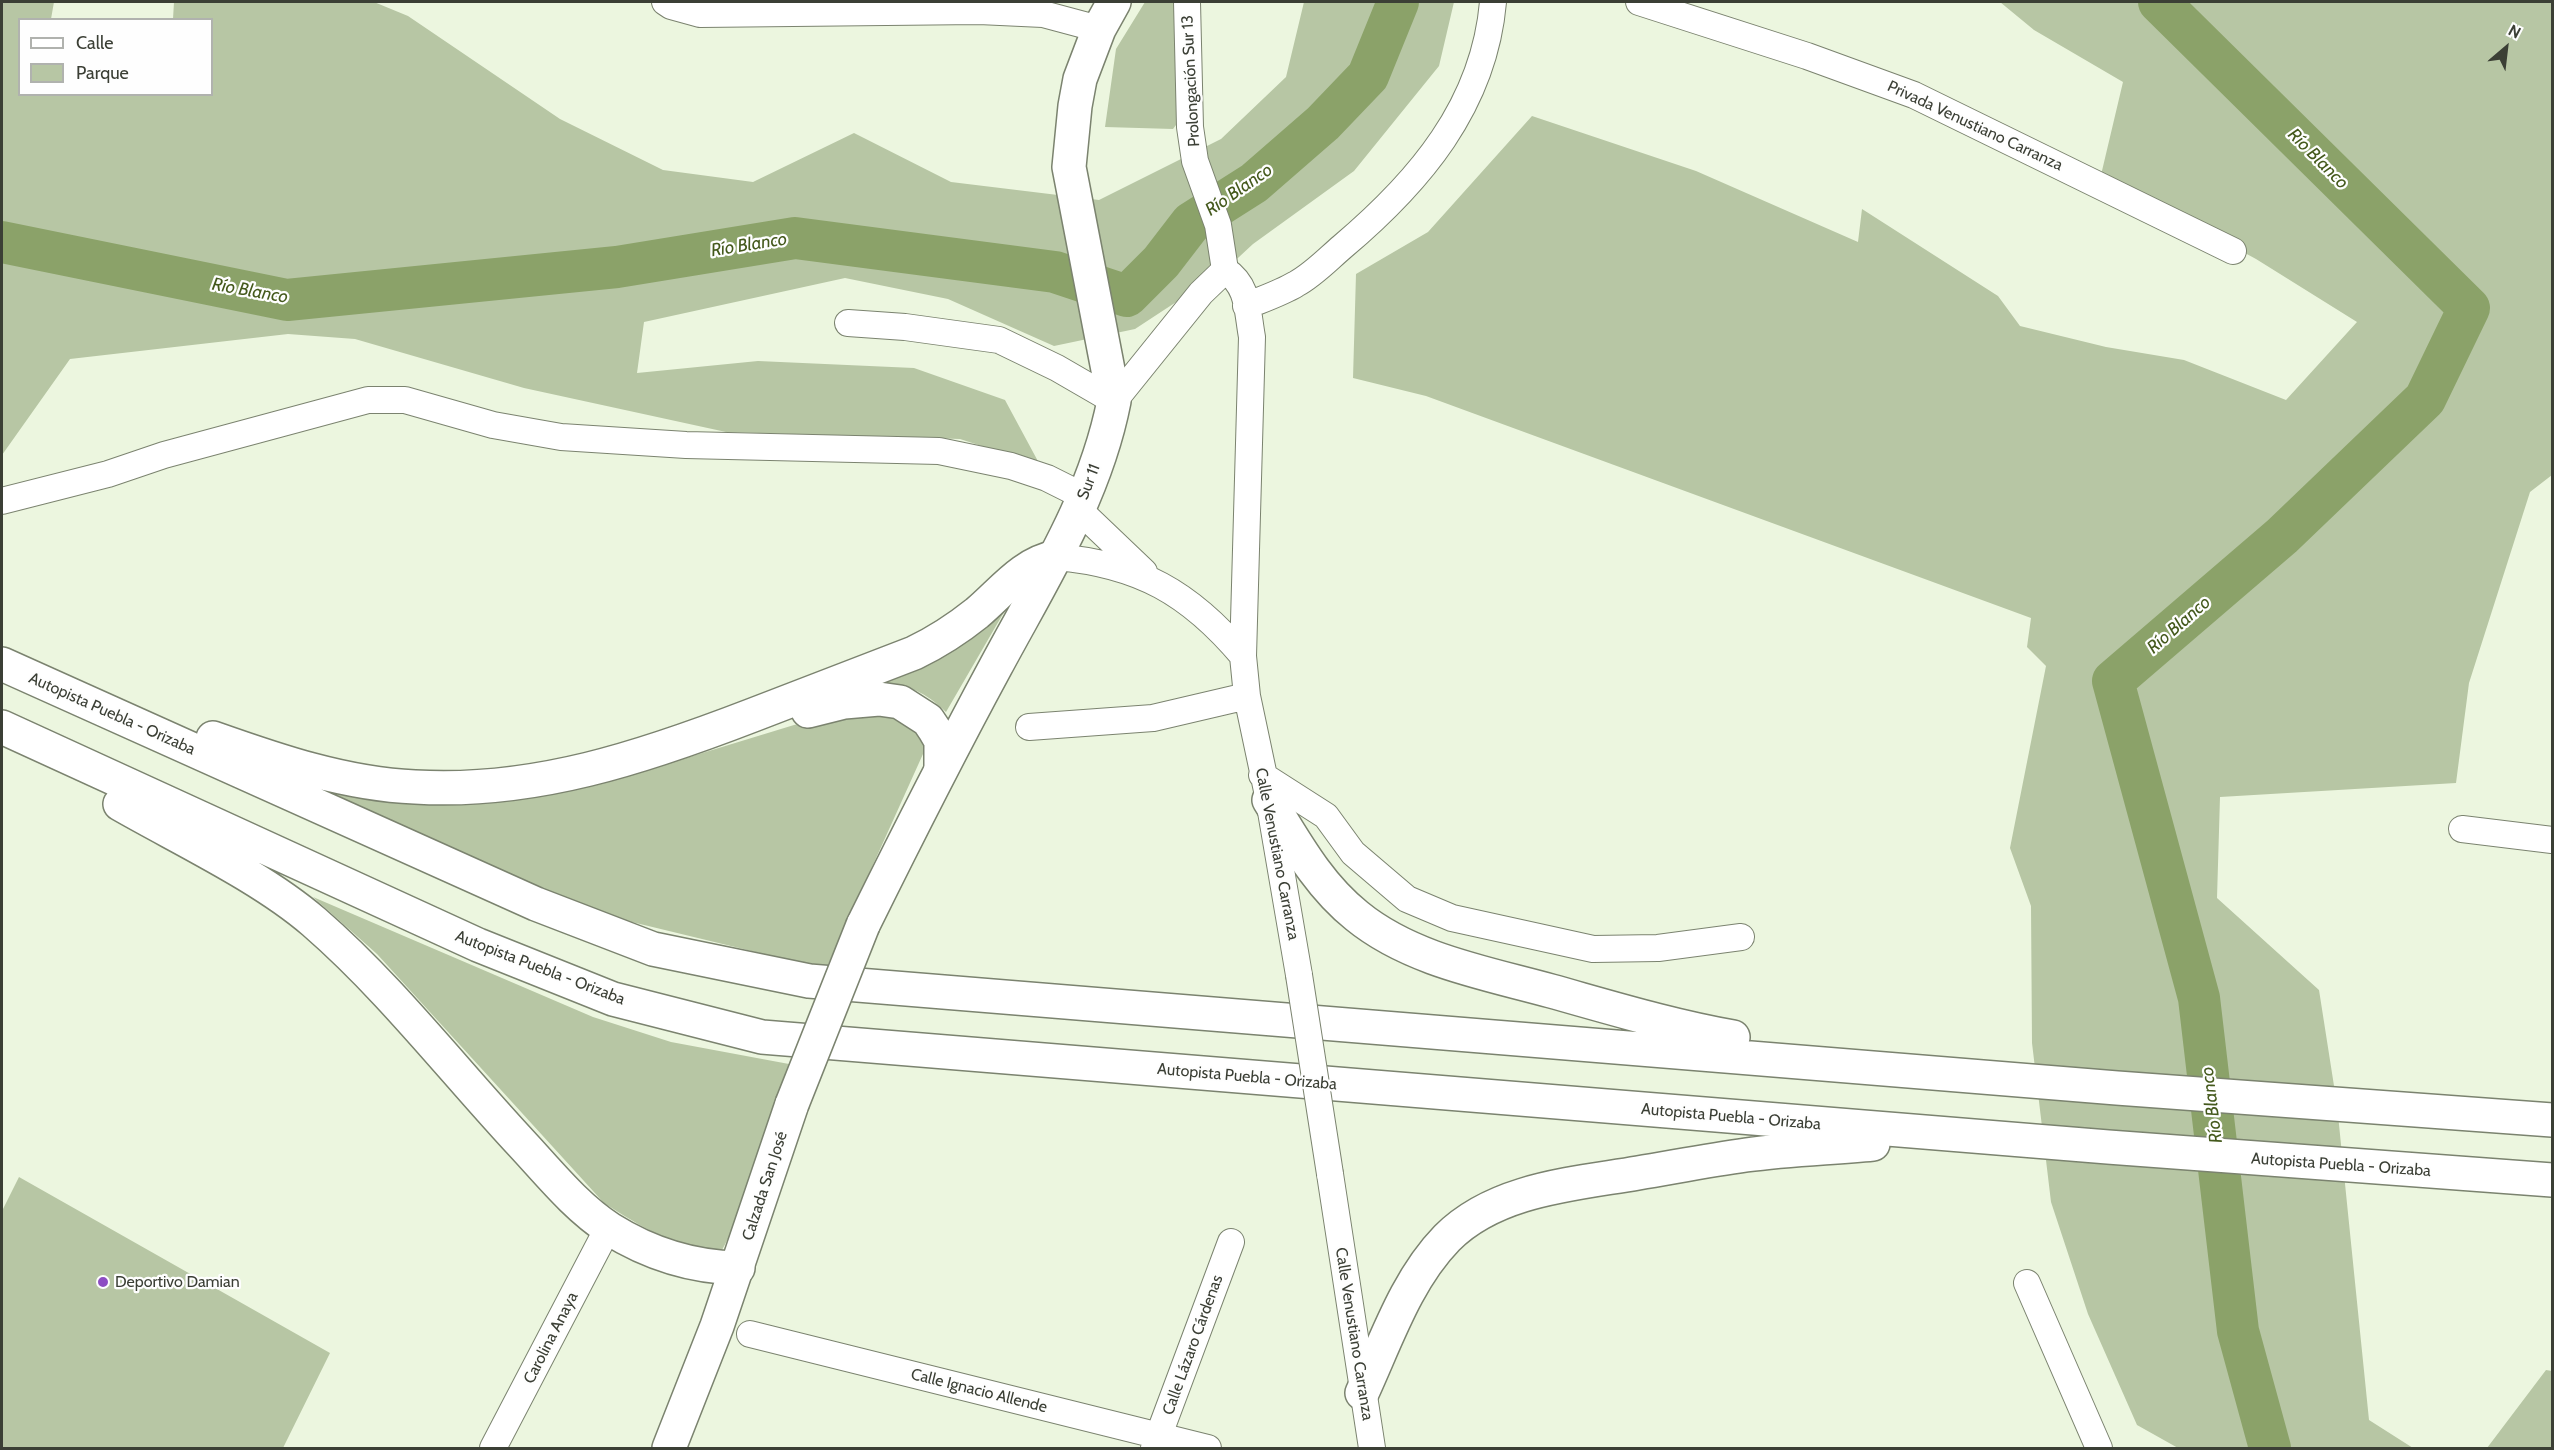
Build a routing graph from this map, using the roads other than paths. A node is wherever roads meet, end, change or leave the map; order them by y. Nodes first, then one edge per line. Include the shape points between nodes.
1 (665, 2) edge
2 (1187, 2) edge
3 (1493, 2) edge
4 (1639, 2) edge
5 (1107, 15) edge
6 (2233, 251) dead end
7 (1225, 267) junction
8 (1246, 306) junction
9 (848, 323) dead end
10 (1114, 401) junction
11 (2, 501) edge
12 (1082, 504) junction
13 (1056, 556) junction
14 (1150, 579) junction
15 (1243, 656) junction
16 (5, 666) edge
17 (1247, 696) junction
18 (2, 727) edge
19 (1029, 727) dead end
20 (2, 736) edge
21 (659, 750) junction
22 (941, 768) junction
23 (1266, 788) junction
24 (2462, 829) dead end
25 (2553, 840) edge
26 (863, 925) joint
27 (1741, 937) dead end
28 (1924, 1071) junction
29 (2553, 1120) edge
30 (1967, 1136) junction
31 (2553, 1180) edge
32 (608, 1228) junction
33 (1231, 1242) dead end
34 (738, 1268) junction
35 (2027, 1282) dead end
36 (750, 1334) dead end
37 (1362, 1393) junction
38 (1157, 1442) edge
39 (494, 1449) edge
40 (669, 1449) edge
41 (1208, 1449) edge
42 (1372, 1449) edge
43 (2099, 1449) edge

1 - 5 street via 700,14 979,11
2 - 7 street, Prolongación Sur 13 via 1190,127 1196,161 1218,225
3 - 8 street via 1486,50 1462,107 1432,157 1367,226 1298,284
4 - 6 street, Privada Venustiano Carranza via 1914,95
5 - 10 main road, Sur 11 via 1078,88 1069,167
7 - 8 street, Calle Venustiano Carranza via 1237,278
7 - 10 street
8 - 15 street, Calle Venustiano Carranza via 1252,338
9 - 10 street via 999,340
10 - 12 main road, Sur 11 via 1108,431
11 - 12 street via 368,400 405,400 492,425 561,437 686,445 939,451 1047,478
12 - 13 main road, Sur 11
12 - 14 street
13 - 14 street via 1099,562
13 - 21 main road via 1031,565 941,640
13 - 22 main road, Sur 11
14 - 15 street via 1194,605
15 - 17 street, Calle Venustiano Carranza
16 - 21 main road via 294,766 414,788 500,785 570,775
16 - 28 main road, Autopista Puebla - Orizaba via 536,904 653,949 809,981
17 - 19 street via 1153,718
17 - 23 street, Calle Venustiano Carranza
18 - 30 main road, Autopista Puebla - Orizaba via 478,945 613,999 762,1037
20 - 32 main road via 257,883 312,921 387,994 565,1190
21 - 22 main road via 844,702 879,699 900,702 928,720 941,741
22 - 26 main road, Sur 11
23 - 27 street via 1326,816 1353,853 1407,899 1452,918 1593,949 1658,948
23 - 28 main road via 1313,871 1364,921 1402,945 1686,1029
23 - 37 street, Calle Venustiano Carranza, bridge via 1299,975
24 - 25 street
26 - 34 main road, Calzada San José, bridge via 792,1104
28 - 29 main road, Autopista Puebla - Orizaba
30 - 31 main road, Autopista Puebla - Orizaba
30 - 37 main road via 1747,1155 1536,1191 1497,1206 1472,1219 1431,1256 1399,1311
32 - 34 main road via 681,1262
32 - 39 street, Carolina Anaya
33 - 38 street, Calle Lázaro Cárdenas
34 - 40 main road, Calzada San José
35 - 43 street
36 - 38 street, Calle Ignacio Allende
37 - 42 street, Calle Venustiano Carranza
38 - 41 street, Calle Ignacio Allende

